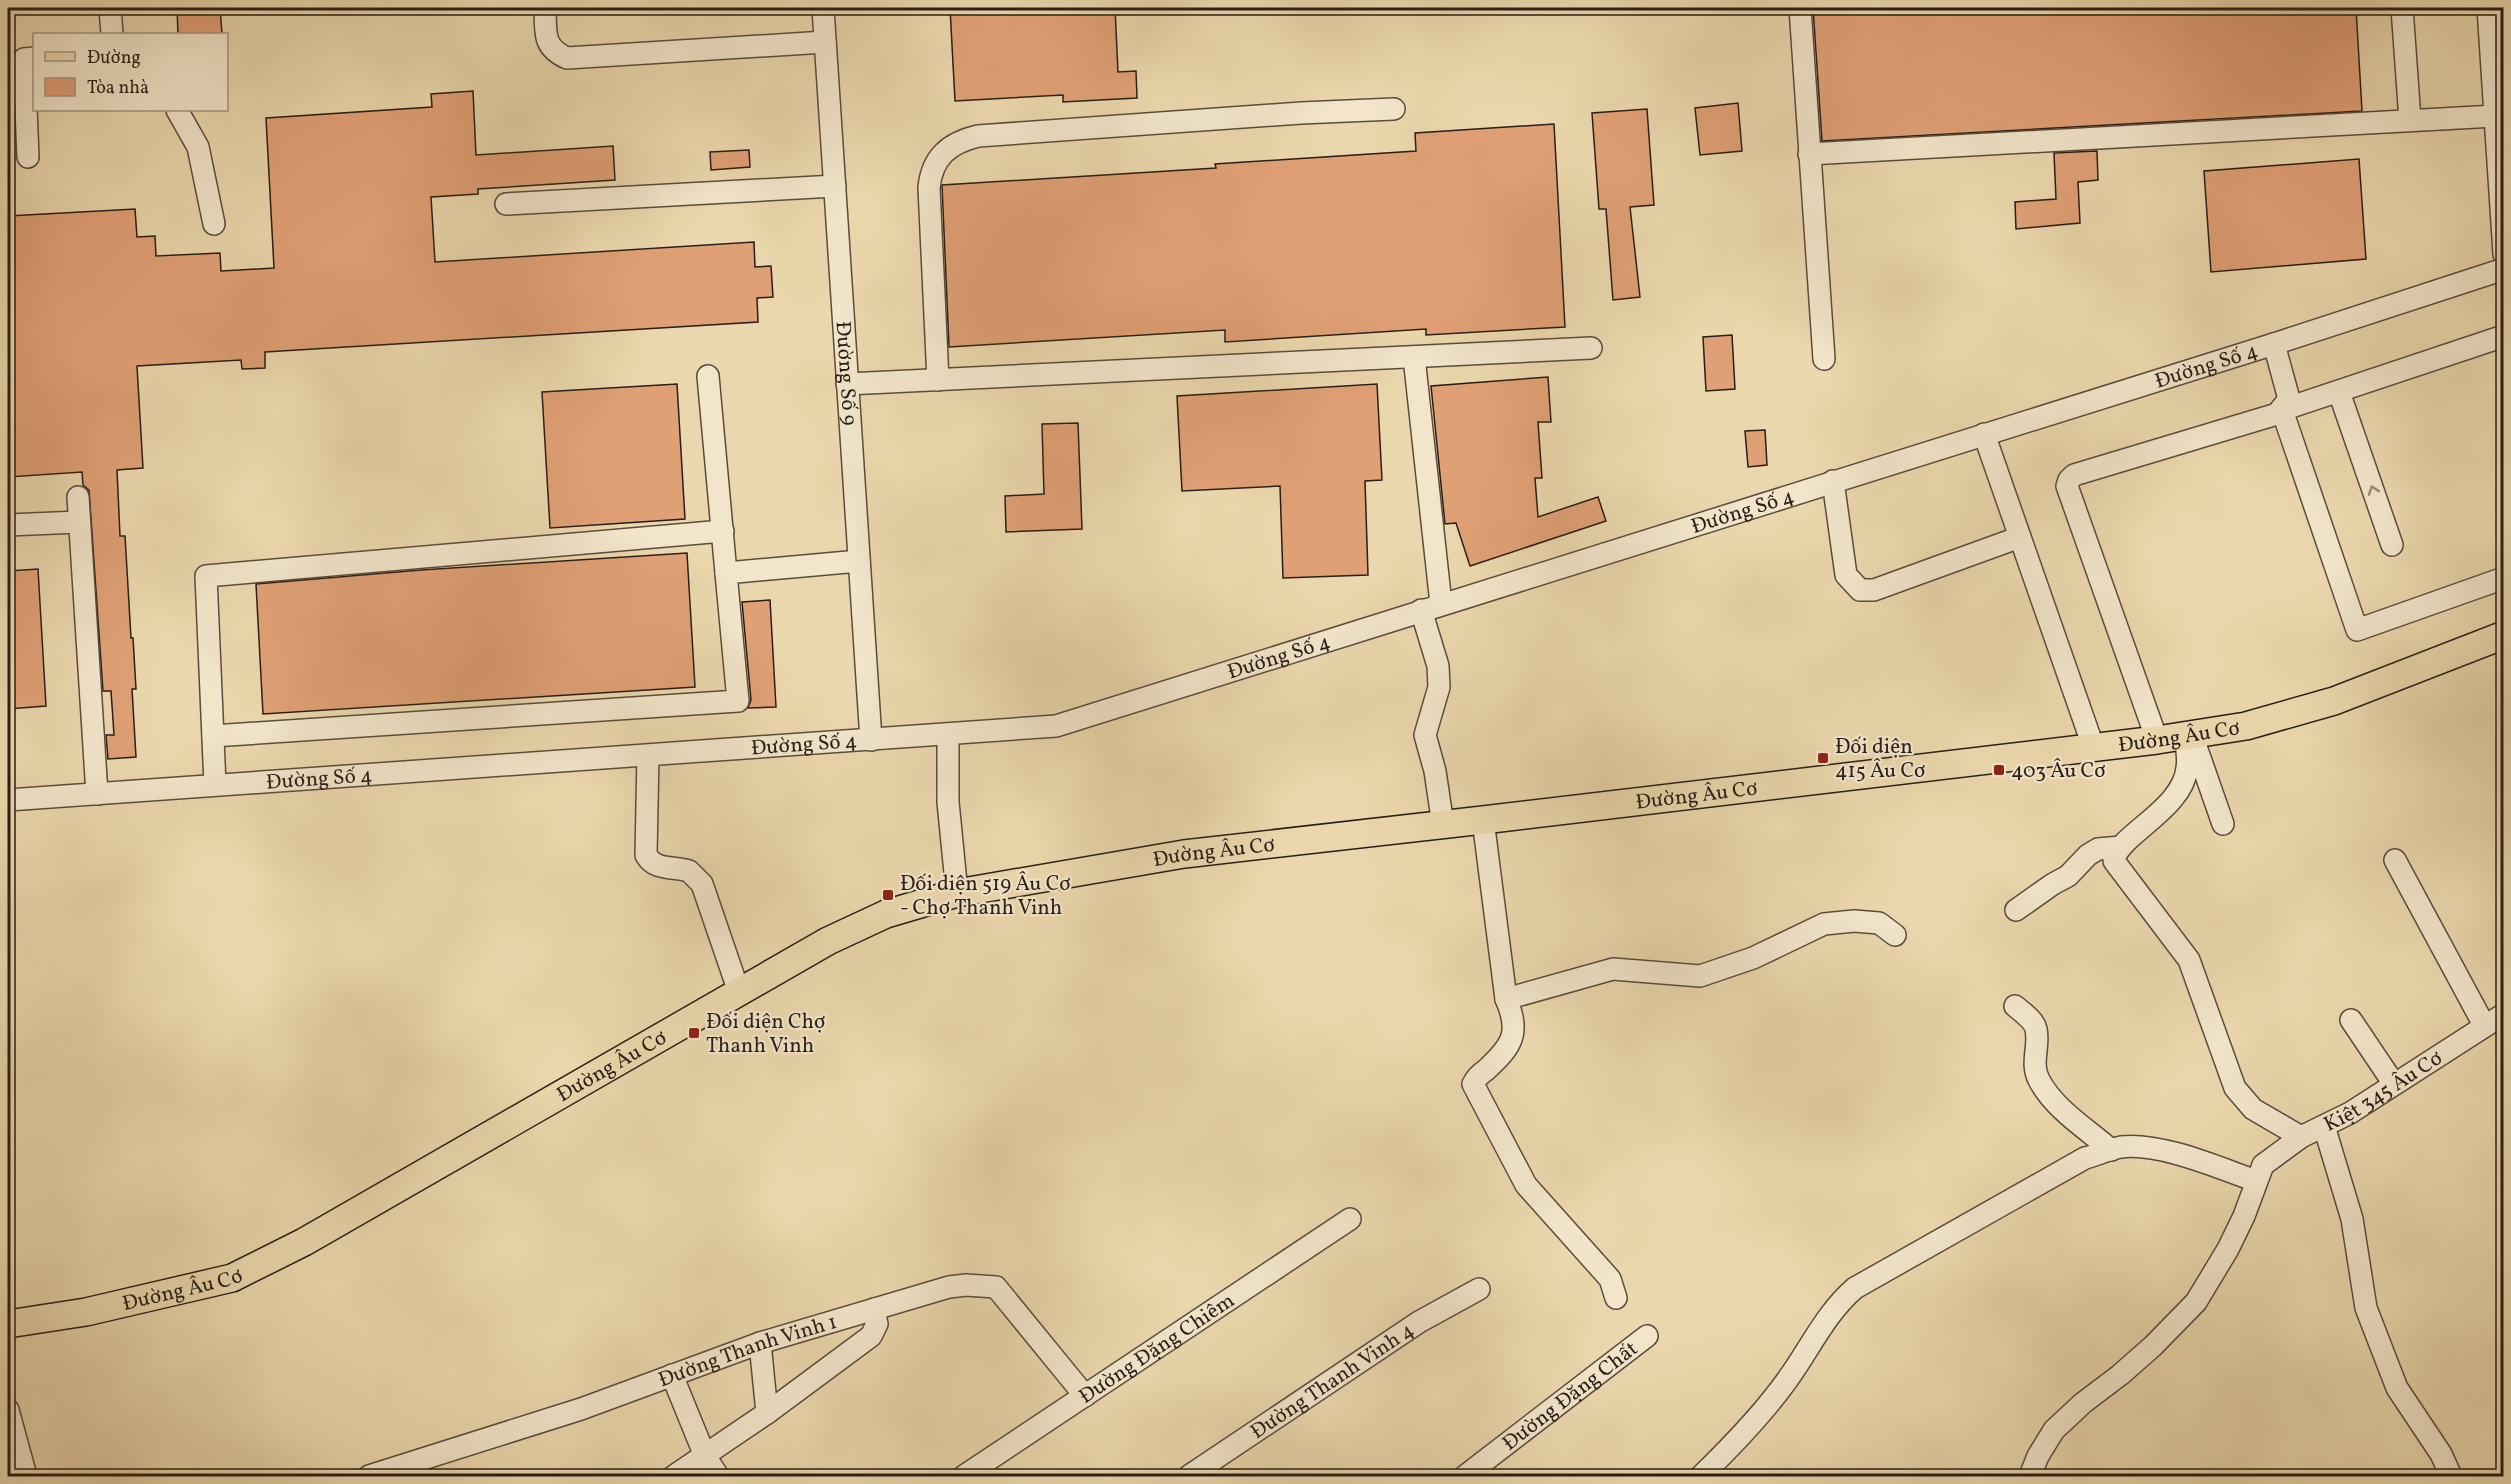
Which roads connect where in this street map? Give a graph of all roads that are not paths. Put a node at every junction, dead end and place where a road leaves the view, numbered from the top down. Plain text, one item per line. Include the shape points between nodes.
1 (110, 8) edge
2 (544, 8) edge
3 (823, 8) edge
4 (1800, 8) edge
5 (2402, 8) edge
6 (2488, 8) edge
7 (112, 33) edge
8 (825, 42) junction
9 (33, 58) edge
10 (1394, 109) dead end
11 (178, 111) edge
12 (2495, 116) junction
13 (2410, 120) junction
14 (1809, 154) junction
15 (28, 157) dead end
16 (835, 186) junction
17 (506, 204) dead end
18 (214, 224) dead end
19 (2504, 254) edge
20 (2504, 269) edge
21 (2504, 336) edge
22 (2274, 344) junction
23 (1591, 348) dead end
24 (1414, 357) junction
25 (1824, 358) dead end
26 (708, 376) dead end
27 (938, 380) junction
28 (847, 384) junction
29 (2339, 392) junction
30 (2282, 410) junction
31 (1984, 434) junction
32 (1833, 481) junction
33 (78, 496) dead end
34 (79, 522) junction
35 (8, 525) edge
36 (723, 531) junction
37 (2020, 537) junction
38 (2392, 545) dead end
39 (859, 561) junction
40 (726, 573) junction
41 (2504, 578) edge
42 (1431, 607) junction
43 (2504, 635) edge
44 (948, 734) junction
45 (2189, 735) junction
46 (213, 736) junction
47 (871, 740) junction
48 (2157, 740) junction
49 (2093, 746) junction
50 (648, 756) junction
51 (215, 785) junction
52 (97, 794) junction
53 (8, 800) edge
54 (1483, 820) junction
55 (2223, 824) dead end
56 (1443, 825) junction
57 (2121, 847) junction
58 (2395, 860) dead end
59 (957, 893) junction
60 (2016, 910) dead end
61 (1895, 935) dead end
62 (739, 992) junction
63 (1506, 999) junction
64 (2015, 1006) dead end
65 (2504, 1014) edge
66 (2351, 1020) dead end
67 (2484, 1025) junction
68 (2394, 1084) junction
69 (2324, 1126) junction
70 (2301, 1137) junction
71 (2111, 1150) junction
72 (2259, 1173) junction
73 (1350, 1220) dead end
74 (1479, 1288) dead end
75 (1616, 1298) dead end
76 (874, 1309) junction
77 (8, 1324) edge
78 (1647, 1336) dead end
79 (760, 1343) junction
80 (672, 1376) junction
81 (1085, 1396) junction
82 (8, 1410) edge
83 (767, 1413) junction
84 (705, 1456) junction
85 (429, 1468) edge
86 (26, 1476) edge
87 (369, 1476) edge
88 (674, 1476) edge
89 (718, 1476) edge
90 (964, 1476) edge
91 (1189, 1476) edge
92 (1465, 1476) edge
93 (1701, 1476) edge
94 (2030, 1476) edge
95 (2451, 1476) edge

1 - 7 street
2 - 8 street via 547,43 567,58
3 - 8 street, Đường Số 9
4 - 14 street
5 - 13 street
6 - 12 street
8 - 16 street, Đường Số 9
9 - 15 street via 24,59
10 - 27 street via 978,136 956,144 933,166 929,188
11 - 18 street via 198,147
12 - 13 street
12 - 19 street
13 - 14 street
14 - 25 street
16 - 17 street
16 - 28 street, Đường Số 9
20 - 22 street, Đường Số 4
21 - 29 street
22 - 30 street via 2289,399
22 - 31 street, Đường Số 4
23 - 24 street
24 - 27 street
24 - 42 street
26 - 36 street
27 - 28 street
28 - 39 street, Đường Số 9
29 - 30 street
38 -> 29 street
30 - 41 street via 2357,630
30 - 48 street via 2074,475 2069,480 2067,486
31 - 32 street, Đường Số 4
31 - 37 street
32 - 37 street via 1846,575 1860,590 1874,590
32 - 42 street, Đường Số 4
33 - 34 street
34 - 35 street
34 - 52 street
36 - 40 street
36 - 46 street via 206,576
37 - 49 street
39 - 40 street
39 - 47 street, Đường Số 9
40 - 46 street via 738,701
42 - 44 street, Đường Số 4 via 1056,726
42 - 56 street via 1439,687 1425,735
43 - 45 main road, Đường Âu Cơ via 2334,700 2246,726
44 - 47 street, Đường Số 4
44 - 59 street via 948,802
45 - 48 main road, Đường Âu Cơ
45 - 55 street
45 - 57 street via 2187,768 2179,790 2159,815
46 - 51 street
47 - 50 street, Đường Số 4
48 - 49 main road, Đường Âu Cơ
49 - 54 main road, Đường Âu Cơ
50 - 51 street, Đường Số 4
50 - 62 street via 646,855 661,867 689,871 702,884
51 - 52 street, Đường Số 4
52 - 53 street, Đường Số 4
54 - 56 main road, Đường Âu Cơ
54 - 63 street
56 - 59 main road, Đường Âu Cơ via 1184,854
57 - 60 street via 2098,849 2068,876
57 - 70 street via 2114,861 2189,960 2235,1088 2253,1109
58 - 67 street
59 - 62 main road, Đường Âu Cơ via 876,919 828,941
61 - 63 street via 1879,923 1842,921 1824,924 1753,958 1700,976 1613,969
62 - 77 main road, Đường Âu Cơ via 304,1242 232,1278 86,1312
63 - 75 street via 1515,1031 1510,1045 1473,1084 1526,1185 1610,1279
64 - 71 street via 2037,1030 2034,1059 2038,1078 2054,1101
65 - 67 street, Kiệt 345 Âu Cơ
66 - 68 street
67 - 68 street, Kiệt 345 Âu Cơ
68 - 69 street, Kiệt 345 Âu Cơ
69 - 70 street, Kiệt 345 Âu Cơ
69 - 95 street via 2352,1219 2366,1308 2397,1388
70 - 72 street, Kiệt 345 Âu Cơ
71 - 72 street via 2146,1149
71 - 93 street via 2085,1158 1855,1288 1822,1327 1791,1375
72 - 94 street via 2228,1249 2196,1302 2120,1376 2054,1430
73 - 81 street, Đường Đặng Chiêm
74 - 91 street, Đường Thanh Vinh 4 via 1419,1322
76 - 79 street, Đường Thanh Vinh 1
76 - 81 street, Đường Thanh Vinh 1 via 949,1287 996,1287
76 - 83 street via 877,1324 871,1336
78 - 92 street, Đường Đặng Chất
79 - 80 street, Đường Thanh Vinh 1
79 - 83 street
80 - 84 street
80 - 85 street, Đường Thanh Vinh 1
81 - 90 street, Đường Đặng Chiêm
82 - 86 street
83 - 84 street
84 - 88 street
84 - 89 street
85 - 87 street, Đường Thanh Vinh 1

